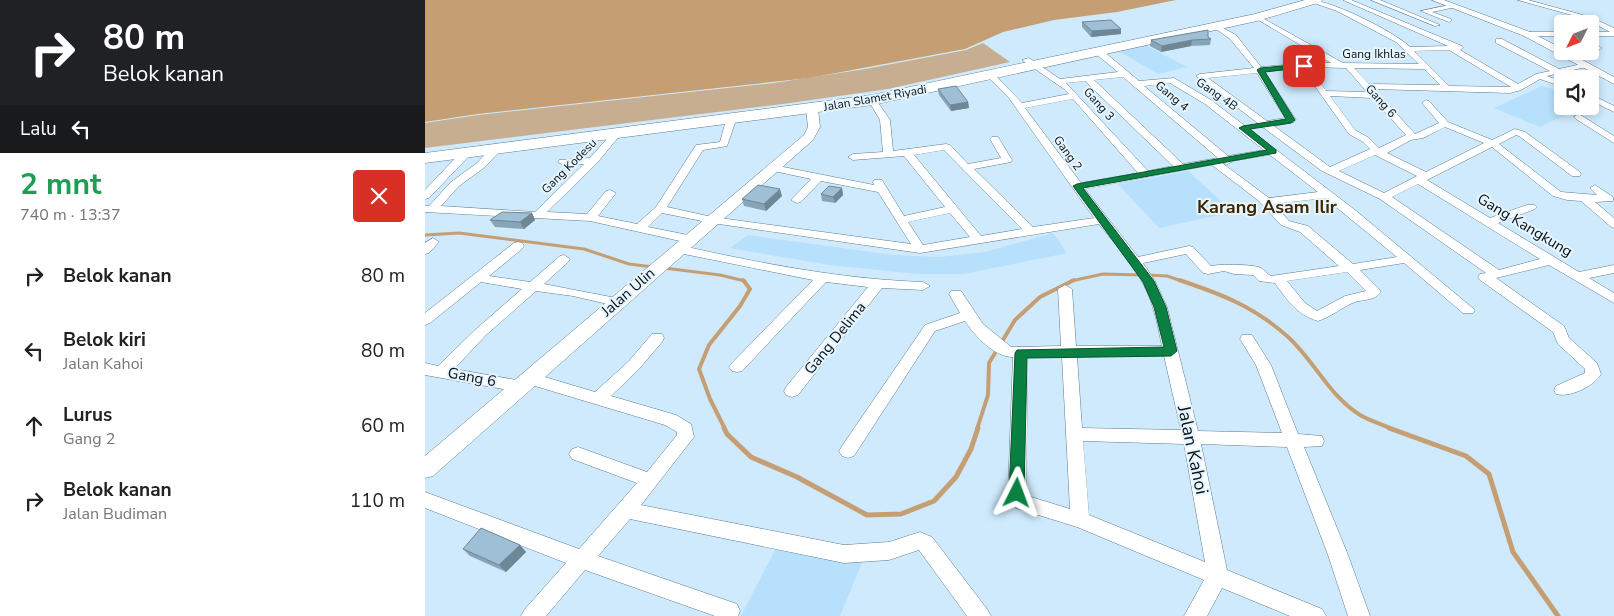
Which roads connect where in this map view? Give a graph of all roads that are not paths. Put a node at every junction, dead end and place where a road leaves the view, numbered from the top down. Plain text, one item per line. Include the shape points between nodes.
1 (1346, 0) edge
2 (1375, 0) edge
3 (1390, 0) edge
4 (1521, 0) edge
5 (1269, 1) edge
6 (1315, 1) edge
7 (1439, 1) edge
8 (1453, 6) junction
9 (1292, 8) junction
10 (1413, 8) junction
11 (1254, 10) junction
12 (1423, 11) junction
13 (1449, 20) dead end
14 (1214, 25) junction
15 (1437, 25) dead end
16 (1599, 32) edge
17 (1614, 32) edge
18 (1527, 34) junction
19 (1554, 34) edge
20 (1602, 34) joint
21 (1499, 40) dead end
22 (1459, 48) junction
23 (1410, 49) junction
24 (1099, 52) junction
25 (1038, 61) junction
26 (1583, 65) junction
27 (1304, 66) junction
28 (1346, 66) junction
29 (1379, 67) junction
30 (1427, 67) junction
31 (1260, 70) junction
32 (1555, 70) edge
33 (1561, 70) edge
34 (1554, 72) edge
35 (1126, 74) junction
36 (990, 75) junction
37 (1539, 76) junction
38 (1087, 78) junction
39 (1612, 78) edge
40 (1060, 81) junction
41 (1554, 82) edge
42 (1138, 84) junction
43 (1366, 86) junction
44 (1397, 86) junction
45 (1446, 87) junction
46 (1518, 88) junction
47 (1322, 92) junction
48 (1374, 95) junction
49 (1075, 96) junction
50 (873, 100) junction
51 (1599, 102) edge
52 (1426, 103) dead end
53 (1019, 106) junction
54 (812, 109) junction
55 (1614, 109) edge
56 (1579, 116) dead end
57 (731, 120) junction
58 (697, 121) junction
59 (1268, 124) junction
60 (1445, 124) junction
61 (1243, 128) junction
62 (616, 134) junction
63 (1412, 136) junction
64 (995, 139) dead end
65 (1613, 139) edge
66 (1492, 143) junction
67 (496, 149) junction
68 (1301, 150) junction
69 (425, 151) edge
70 (1378, 152) junction
71 (466, 153) junction
72 (907, 153) junction
73 (1275, 153) junction
74 (888, 155) junction
75 (853, 157) dead end
76 (425, 158) edge
77 (1228, 160) junction
78 (593, 161) junction
79 (563, 162) dead end
80 (1215, 163) junction
81 (773, 168) junction
82 (967, 168) junction
83 (1181, 168) junction
84 (1330, 170) junction
85 (1145, 174) junction
86 (1576, 174) dead end
87 (819, 177) junction
88 (1422, 178) junction
89 (1077, 186) junction
90 (1595, 188) dead end
91 (610, 193) dead end
92 (1327, 194) junction
93 (425, 196) edge
94 (1384, 197) junction
95 (1583, 198) junction
96 (797, 200) dead end
97 (1267, 202) junction
98 (429, 208) edge
99 (1531, 208) dead end
100 (659, 209) junction
101 (953, 209) junction
102 (538, 215) junction
103 (590, 218) junction
104 (712, 220) junction
105 (901, 220) junction
106 (1102, 220) junction
107 (1490, 222) junction
108 (1614, 224) edge
109 (639, 229) junction
110 (1031, 231) junction
111 (979, 240) junction
112 (683, 244) junction
113 (518, 246) dead end
114 (920, 250) junction
115 (564, 259) dead end
116 (1407, 259) junction
117 (1552, 260) junction
118 (1350, 268) junction
119 (1614, 269) edge
120 (1141, 271) junction
121 (1495, 273) junction
122 (1578, 276) junction
123 (823, 277) junction
124 (478, 278) junction
125 (1278, 280) junction
126 (878, 284) junction
127 (534, 286) junction
128 (923, 286) dead end
129 (1065, 289) dead end
130 (956, 294) dead end
131 (1614, 299) edge
132 (616, 302) junction
133 (1468, 310) dead end
134 (967, 315) junction
135 (425, 320) edge
136 (657, 338) dead end
137 (1247, 340) dead end
138 (1171, 351) junction
139 (1070, 352) junction
140 (1015, 353) junction
141 (737, 367) dead end
142 (425, 369) edge
143 (442, 371) junction
144 (524, 382) junction
145 (1562, 390) dead end
146 (792, 391) dead end
147 (599, 398) junction
148 (1074, 434) junction
149 (1191, 438) junction
150 (1293, 440) junction
151 (1316, 442) dead end
152 (848, 451) dead end
153 (578, 454) dead end
154 (425, 469) edge
155 (651, 481) junction
156 (425, 500) edge
157 (626, 510) junction
158 (1080, 520) junction
159 (581, 559) junction
160 (1218, 575) junction
161 (729, 611) dead end
162 (531, 616) edge
163 (980, 616) edge
164 (1195, 616) edge
165 (1315, 616) edge
166 (1359, 616) edge

1 - 22 street
2 - 15 street
3 - 10 street
4 - 17 street via 1587,18
5 - 9 highway via 1274,6
6 - 9 highway, Jalan Slamet Riyadi
6 - 23 street, Gang Ikhlas via 1354,17
7 - 8 street
7 - 10 street
8 - 12 street
8 - 18 street
9 - 11 highway, Jalan Slamet Riyadi
10 - 12 street
11 - 14 highway, Jalan Slamet Riyadi
11 - 25 highway, Jalan Slamet Riyadi
11 - 28 street, Gang 6
12 - 13 street
14 - 24 highway, Jalan Slamet Riyadi
14 - 31 street via 1233,37
16 - 20 street
17 - 20 street
18 - 19 street
18 - 26 street
21 - 32 street
22 - 23 street
22 - 46 street
23 - 30 street, Gang Ikhlas
24 - 25 highway, Jalan Slamet Riyadi
24 - 35 street, Gang 4
25 - 36 highway, Jalan Slamet Riyadi
25 - 40 street, Gang 3
25 - 58 highway, Jalan Slamet Riyadi via 879,93
26 - 33 street
26 - 39 street
27 - 28 street, Gang Ikhlas
27 - 31 street, Gang Ikhlas
27 - 47 street, Gang Kangkung
28 - 29 street, Gang Ikhlas
28 - 43 street, Gang 6
29 - 30 street, Gang Ikhlas
29 - 44 street
30 - 45 street, Gang Ikhlas
31 - 59 street via 1291,120
31 - 59 street, Gang Ikhlas via 1200,76
34 - 37 street
35 - 38 street
35 - 42 street, Gang 4
36 - 50 highway, Jalan Slamet Riyadi
36 - 53 street, Gang 2
37 - 41 street
37 - 46 street
38 - 40 street
38 - 83 street
40 - 49 street, Gang 3
42 - 61 street, Gang 4B via 1174,81
42 - 77 street, Gang 4
43 - 44 street
43 - 48 street, Gang 6
44 - 45 street
45 - 46 street
47 - 48 street
47 - 70 street, Gang Kangkung via 1352,132
48 - 63 street, Gang 6
49 - 53 street
49 - 85 street, Gang 3
50 - 54 highway, Jalan Slamet Riyadi
50 - 74 street via 885,118
51 - 55 street
52 - 60 street
53 - 89 street, Gang 2
54 - 57 highway, Jalan Slamet Riyadi
54 - 81 street, Jalan Ulin via 813,131
56 - 65 street
57 - 58 highway, Jalan Slamet Riyadi
57 - 100 street via 724,144 700,147
58 - 62 highway, Jalan Slamet Riyadi
58 - 69 highway, Jalan Slamet Riyadi
59 - 61 street
59 - 68 street
60 - 63 street via 1420,136
60 - 66 street
61 - 73 street, Gang 4B
62 - 67 highway, Jalan Slamet Riyadi
62 - 78 street, Gang Kodesu
63 - 70 street
64 - 82 street via 1007,160
66 - 86 street via 1519,132
66 - 88 street
66 - 95 street via 1557,194
67 - 71 highway, Jalan Slamet Riyadi
67 - 98 street
68 - 73 street
68 - 84 street
70 - 84 street
70 - 88 street, Gang Kangkung
71 - 76 highway, Jalan Slamet Riyadi
71 - 93 street
72 - 74 street
72 - 82 street via 946,147
72 - 101 street
73 - 77 street
73 - 92 street, Gang 4B
74 - 75 street
77 - 80 street
78 - 79 street
78 - 102 street, Gang Kodesu
80 - 83 street
80 - 97 street
81 - 87 street
81 - 104 street, Jalan Ulin
82 - 110 street
83 - 85 street
84 - 94 street
85 - 89 street
87 - 96 street
87 - 105 street via 880,185
88 - 94 street
88 - 107 street, Gang Kangkung
89 - 106 street, Gang 2
90 - 95 street via 1609,199
91 - 103 street
92 - 97 street
92 - 116 street, Gang 4B
94 - 121 street
95 - 108 street
97 - 118 street via 1285,223 1305,229
98 - 102 street
99 - 107 street
100 - 104 street
100 - 109 street
101 - 105 street
101 - 111 street
102 - 103 street
103 - 109 street
104 - 112 street, Jalan Ulin
104 - 114 street
105 - 114 street
106 - 110 street
106 - 120 street, Gang 2
107 - 117 street, Gang Kangkung
109 - 112 street
110 - 111 street
111 - 114 street
112 - 123 street
112 - 132 street, Jalan Ulin
113 - 124 street
115 - 127 street
116 - 118 street
116 - 133 street, Gang 4B
117 - 121 street
117 - 122 street, Gang Kangkung
118 - 125 street
118 - 125 street via 1372,288 1373,294 1350,299 1322,315 1315,315 1305,308
119 - 122 street
120 - 125 street via 1189,250 1208,270 1225,267 1257,271 1266,279
120 - 138 street, Jalan Kahoi via 1160,307
121 - 145 street via 1485,277 1559,329 1563,340 1592,367 1591,378
122 - 131 street, Gang Kangkung
123 - 126 street
123 - 141 street
124 - 127 street
124 - 135 street
126 - 128 street
126 - 146 street, Gang Delima
127 - 132 street
127 - 143 street
129 - 139 street
130 - 134 street
132 - 144 street, Jalan Ulin
134 - 140 street via 986,338
134 - 152 street via 930,328
136 - 147 street
137 - 150 street via 1263,365
138 - 139 street
138 - 149 street, Jalan Kahoi
139 - 140 street
139 - 148 street
140 - 158 street via 1018,498
142 - 143 street, Gang 6
143 - 144 street, Gang 6
144 - 147 street, Gang 6
144 - 154 street, Jalan Ulin
147 - 155 street, Gang 6 via 670,420 685,430 686,437
148 - 149 street
148 - 158 street
149 - 150 street
149 - 160 street, Jalan Kahoi
150 - 151 street
150 - 166 street
153 - 155 street
155 - 157 street, Gang 6
156 - 159 street
157 - 159 street, Gang 6
157 - 163 street via 844,554 889,551 920,541 925,543
158 - 160 street
159 - 161 street
159 - 162 street, Gang 6
160 - 164 street
160 - 165 street

